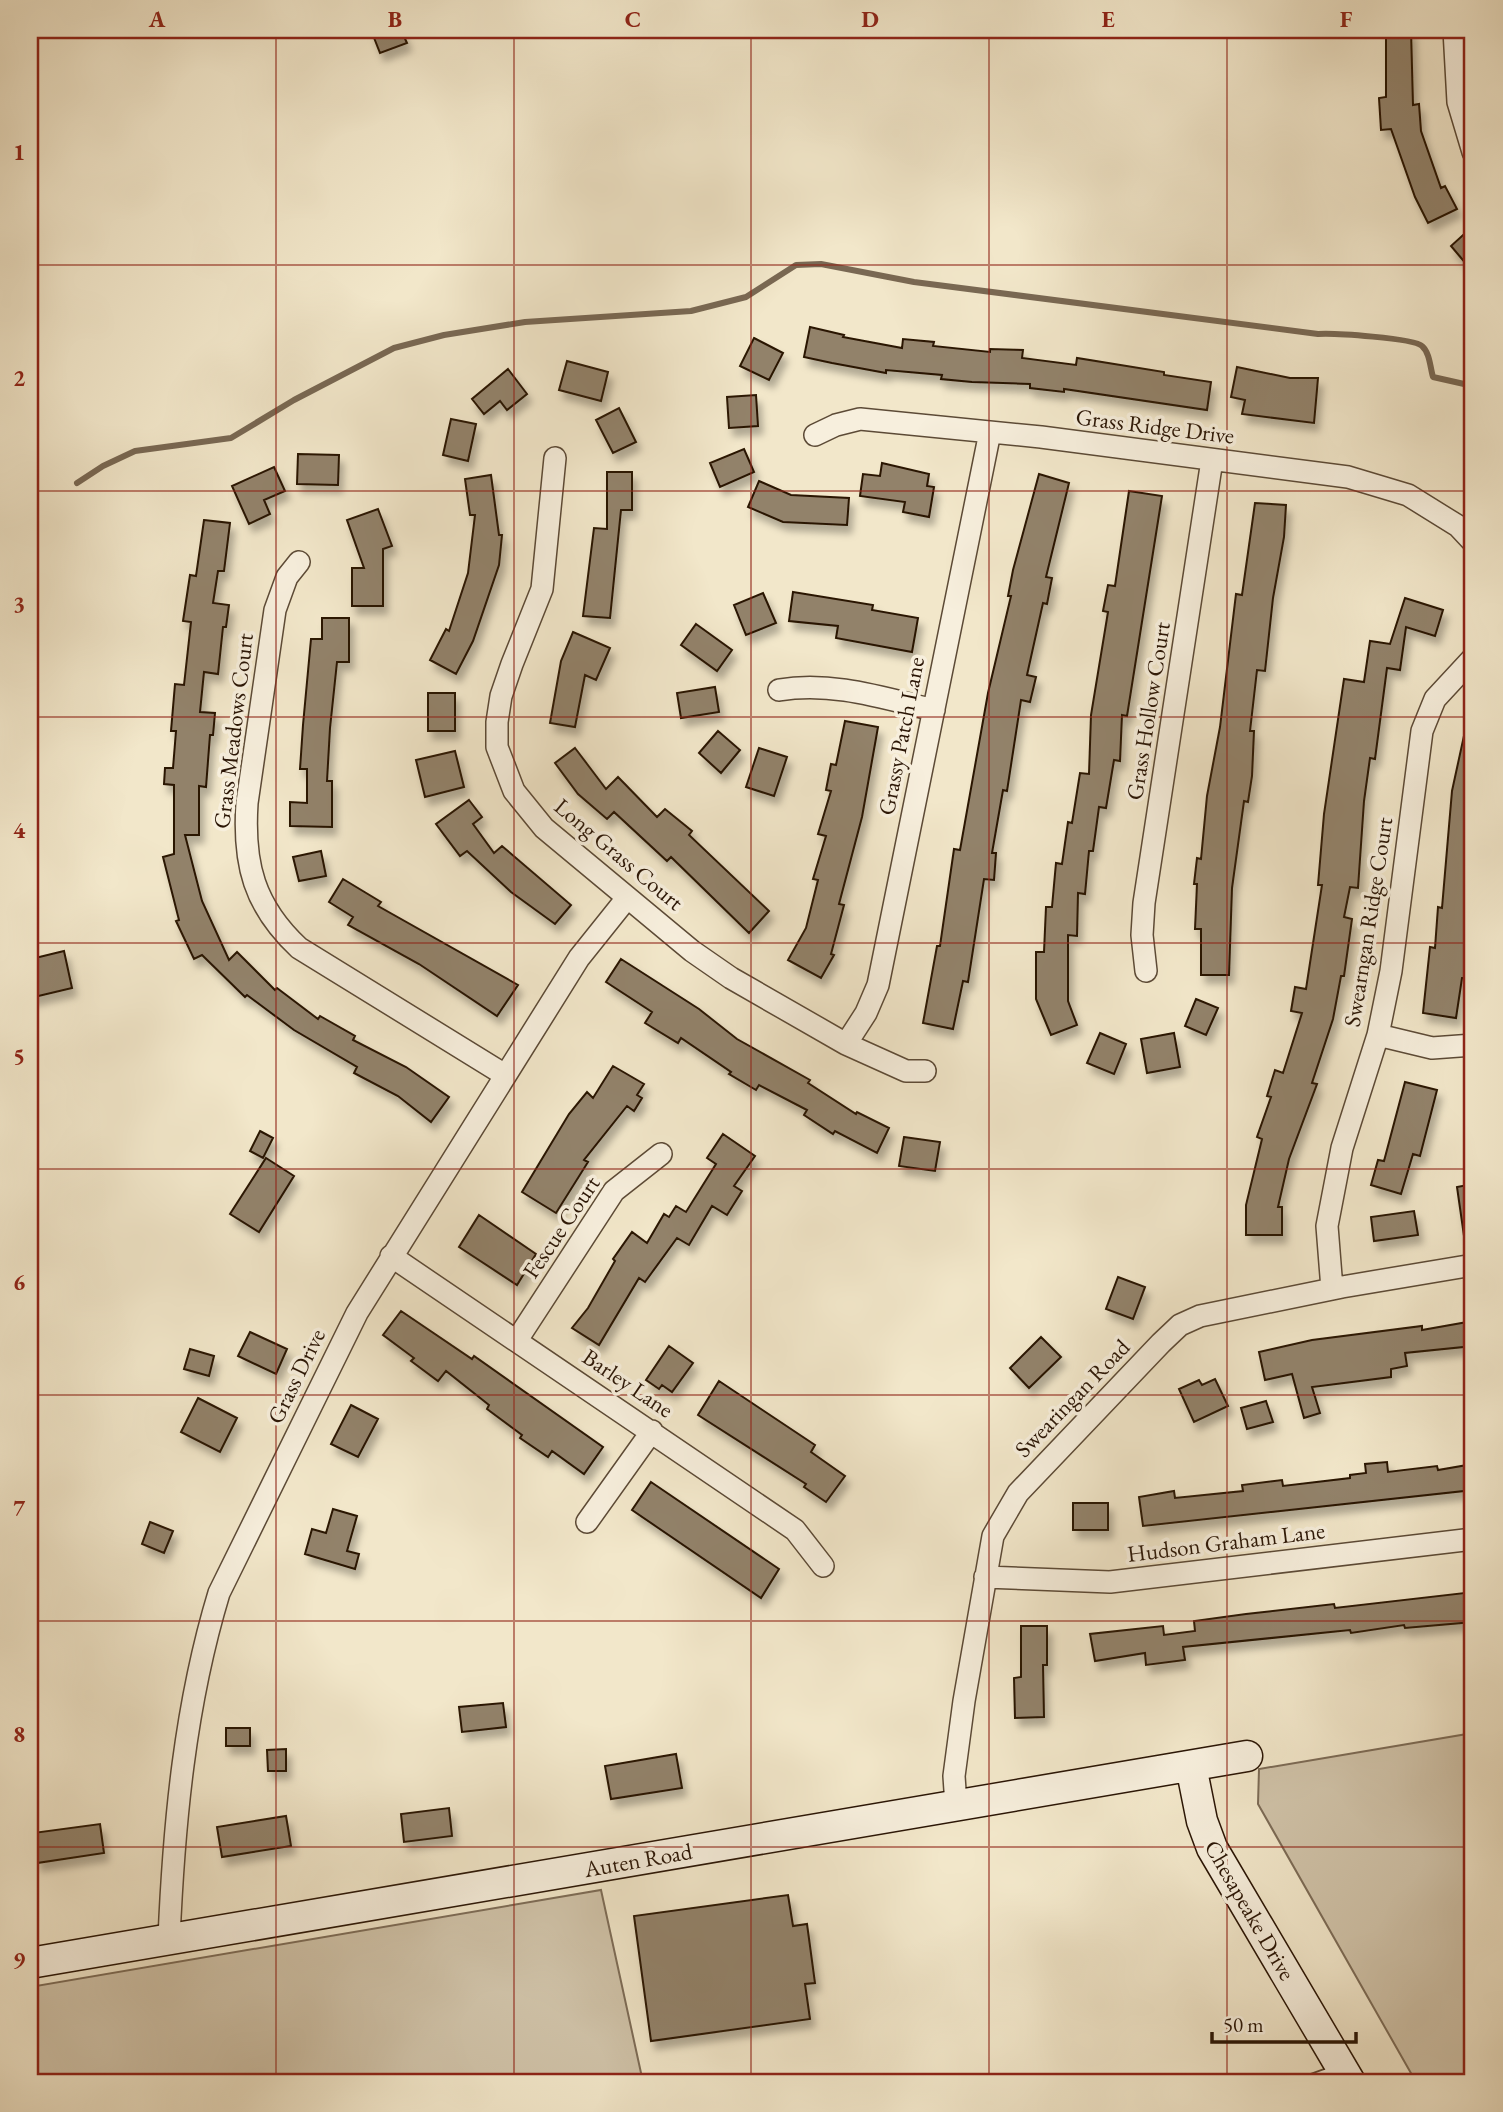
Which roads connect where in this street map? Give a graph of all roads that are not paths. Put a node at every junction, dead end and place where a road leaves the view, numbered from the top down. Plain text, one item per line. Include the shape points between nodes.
1 (1454, 30) edge
2 (1464, 60) edge
3 (1473, 152) edge
4 (990, 432) junction
5 (815, 435) dead end
6 (555, 458) dead end
7 (1212, 460) junction
8 (1473, 542) edge
9 (299, 562) dead end
10 (1473, 658) edge
11 (779, 690) dead end
12 (934, 710) junction
13 (627, 898) junction
14 (1146, 971) dead end
15 (1378, 1035) junction
16 (846, 1044) junction
17 (1473, 1045) edge
18 (925, 1071) dead end
19 (506, 1075) junction
20 (661, 1154) dead end
21 (391, 1256) junction
22 (1473, 1265) edge
23 (1332, 1289) junction
24 (517, 1340) junction
25 (652, 1431) junction
26 (587, 1522) dead end
27 (1473, 1539) edge
28 (822, 1566) dead end
29 (985, 1577) junction
30 (1247, 1756) dead end
31 (1191, 1766) junction
32 (956, 1805) junction
33 (169, 1939) junction
34 (30, 1963) edge
35 (1346, 2076) edge
36 (1306, 2082) edge

1 - 2 street
2 - 3 street via 1458,102
4 - 5 street, Grass Ridge Drive via 860,419
4 - 7 street, Grass Ridge Drive
4 - 12 street, Grassy Patch Lane
6 - 13 street, Long Grass Court via 542,589 501,695 497,747 503,769 526,810
7 - 8 street, Grass Ridge Drive via 1381,485 1437,512
7 - 14 street, Grass Hollow Court via 1144,903
9 - 19 street, Grass Meadows Court via 287,578 275,610 247,803 248,864 260,898 273,921 299,948
10 - 15 street, Swearngan Ridge Court via 1435,699 1422,731 1391,971
11 - 12 street via 807,685 835,688
12 - 16 street, Grassy Patch Lane via 878,985
13 - 16 street, Long Grass Court via 731,978
13 - 19 street, Grass Drive via 579,958
15 - 17 street via 1432,1048
15 - 23 street, Swearngan Ridge Court via 1342,1149 1327,1226
16 - 18 street, Long Grass Court via 906,1071
19 - 21 street, Grass Drive
20 - 24 street, Fescue Court via 614,1191
21 - 24 street, Barley Lane
21 - 33 street, Grass Drive via 357,1313 219,1593 190,1719 176,1820
22 - 23 street, Swearingan Road
23 - 29 street, Swearingan Road via 1200,1316 1180,1325 1018,1493 993,1536
24 - 25 street, Barley Lane
25 - 26 street
25 - 28 street, Barley Lane via 795,1530
27 - 29 street, Hudson Graham Lane via 1110,1583
29 - 32 street, Swearingan Road via 954,1776
30 - 31 street, Auten Road
31 - 32 street, Auten Road
31 - 35 street, Chesapeake Drive via 1212,1848
32 - 33 street, Auten Road
33 - 34 street, Auten Road
35 - 36 lane

